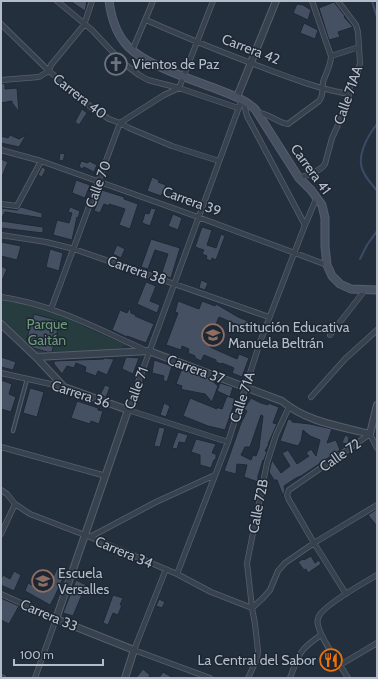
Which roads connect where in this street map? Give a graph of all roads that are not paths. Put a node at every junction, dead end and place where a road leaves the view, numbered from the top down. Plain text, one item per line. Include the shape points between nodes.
1 (57, 1) edge
2 (92, 1) edge
3 (109, 1) edge
4 (153, 1) edge
5 (213, 1) edge
6 (276, 1) edge
7 (312, 1) edge
8 (338, 1) edge
9 (146, 20) junction
10 (1, 24) edge
11 (84, 25) junction
12 (197, 42) junction
13 (360, 47) junction
14 (132, 51) junction
15 (331, 56) junction
16 (251, 63) junction
17 (49, 71) junction
18 (184, 77) junction
19 (1, 80) edge
20 (179, 88) junction
21 (323, 89) junction
22 (349, 94) junction
23 (241, 99) junction
24 (238, 108) junction
25 (258, 113) junction
26 (120, 123) junction
27 (1, 151) edge
28 (41, 161) junction
29 (219, 161) junction
30 (298, 178) junction
31 (99, 181) junction
32 (317, 197) junction
33 (1, 204) edge
34 (198, 217) junction
35 (305, 225) junction
36 (1, 236) edge
37 (74, 249) junction
38 (294, 253) junction
39 (327, 266) junction
40 (174, 283) junction
41 (365, 290) junction
42 (377, 290) edge
43 (1, 297) edge
44 (51, 309) junction
45 (270, 317) junction
46 (1, 324) edge
47 (377, 330) edge
48 (330, 335) dead end
49 (149, 351) junction
50 (36, 357) junction
51 (1, 373) edge
52 (27, 379) junction
53 (245, 386) junction
54 (64, 387) junction
55 (311, 397) dead end
56 (377, 405) edge
57 (289, 407) junction
58 (128, 410) junction
59 (13, 431) dead end
60 (370, 434) junction
61 (377, 436) edge
62 (228, 442) junction
63 (1, 447) edge
64 (377, 448) edge
65 (106, 476) junction
66 (215, 476) junction
67 (1, 490) edge
68 (15, 504) junction
69 (377, 505) edge
70 (1, 534) edge
71 (88, 536) junction
72 (314, 543) junction
73 (166, 569) junction
74 (177, 574) junction
75 (377, 575) edge
76 (1, 594) edge
77 (346, 594) junction
78 (252, 608) junction
79 (56, 619) junction
80 (322, 635) junction
81 (377, 643) edge
82 (134, 650) junction
83 (340, 665) junction
84 (202, 677) edge
85 (35, 678) edge
86 (125, 678) edge
87 (210, 678) edge
88 (248, 678) edge
89 (290, 678) edge
90 (348, 678) edge

1 - 11 street
2 - 11 street
3 - 14 main road, Carrera 41 via 116,31
4 - 9 street
5 - 12 street
6 - 16 street, Calle 71
7 - 15 street
8 - 13 street, Calle 71AA via 356,25
9 - 12 street, Carrera 42
9 - 14 street
10 - 17 street, Carrera 40
11 - 17 street via 51,65
11 - 20 street via 139,75
12 - 16 street, Carrera 42
12 - 18 street
13 - 15 street
13 - 22 street, Calle 71AA via 360,63
14 - 18 main road, Carrera 41
15 - 21 street
16 - 21 street, Carrera 42
16 - 23 street, Calle 71
17 - 19 street via 39,77
17 - 26 street, Carrera 40 via 100,113
18 - 20 street
18 - 23 main road, Carrera 41
20 - 24 street
20 - 26 street via 164,94
21 - 22 street, Carrera 42
21 - 25 street via 319,101 288,124
22 - 30 street, Calle 71AA via 324,167
23 - 24 street, Calle 71
23 - 25 main road, Carrera 41
23 - 35 street, Carrera 41 via 247,116
24 - 29 street, Calle 71
25 - 30 main road, Carrera 41
26 - 29 street, Carrera 40 via 172,146
26 - 31 street, Calle 70
27 - 28 street, Carrera 39
28 - 31 street, Carrera 39
28 - 33 street via 17,206
29 - 34 street, Calle 71
30 - 32 main road, Carrera 41
31 - 34 street, Carrera 39
31 - 37 street, Calle 70
32 - 35 street, Calle 71A
32 - 39 main road, Carrera 41 via 324,210
34 - 38 street, Carrera 39
34 - 40 street, Calle 71
35 - 38 street, Calle 71A
36 - 37 street, Carrera 38
37 - 40 street, Carrera 38
37 - 44 street, Calle 70
38 - 39 street, Carrera 39
38 - 45 street, Calle 71A
39 - 41 main road via 340,284 351,289
40 - 45 street, Carrera 38
40 - 49 street, Calle 71
41 - 42 main road
41 - 48 street
43 - 44 street, Carrera 37
44 - 49 street, Carrera 37
45 - 53 street, Calle 71A
46 - 50 street
47 - 55 street via 345,359
49 - 50 street, Carrera 37
49 - 53 street, Carrera 37
49 - 58 street, Calle 71
50 - 54 street
51 - 52 street, Carrera 36
52 - 54 street, Carrera 36
52 - 59 lane
53 - 57 street, Carrera 37 via 282,401
53 - 62 street, Calle 71A
54 - 58 street, Carrera 36
56 - 60 street, Calle 72
57 - 60 street, Carrera 37 via 308,418
57 - 78 street, Calle 72B via 267,463 253,532 248,563
58 - 62 street, Carrera 36
58 - 65 street, Calle 71
60 - 61 street, Carrera 37
60 - 64 street
60 - 72 street, Calle 72 via 289,490 289,500
62 - 66 street, Calle 71A
63 - 65 street
65 - 71 street, Calle 71
66 - 71 street
66 - 74 street, Calle 71A
67 - 68 street, Carrera 34
68 - 70 street
68 - 71 street, Carrera 34 via 30,514
69 - 72 street
71 - 73 street, Carrera 34
71 - 79 street, Calle 71
72 - 77 street
72 - 78 street via 285,563 278,571 270,590
73 - 74 street, Carrera 34
73 - 82 street
74 - 78 street, Carrera 34 via 211,592
75 - 77 street
76 - 79 street, Carrera 33
77 - 80 street via 319,616 317,623
78 - 88 street via 258,651
79 - 82 street, Carrera 33
79 - 85 street, Calle 71
80 - 83 street
80 - 89 street via 299,654
81 - 83 street
82 - 84 street, Carrera 33
82 - 86 street
83 - 90 street
84 - 87 street, Carrera 33

